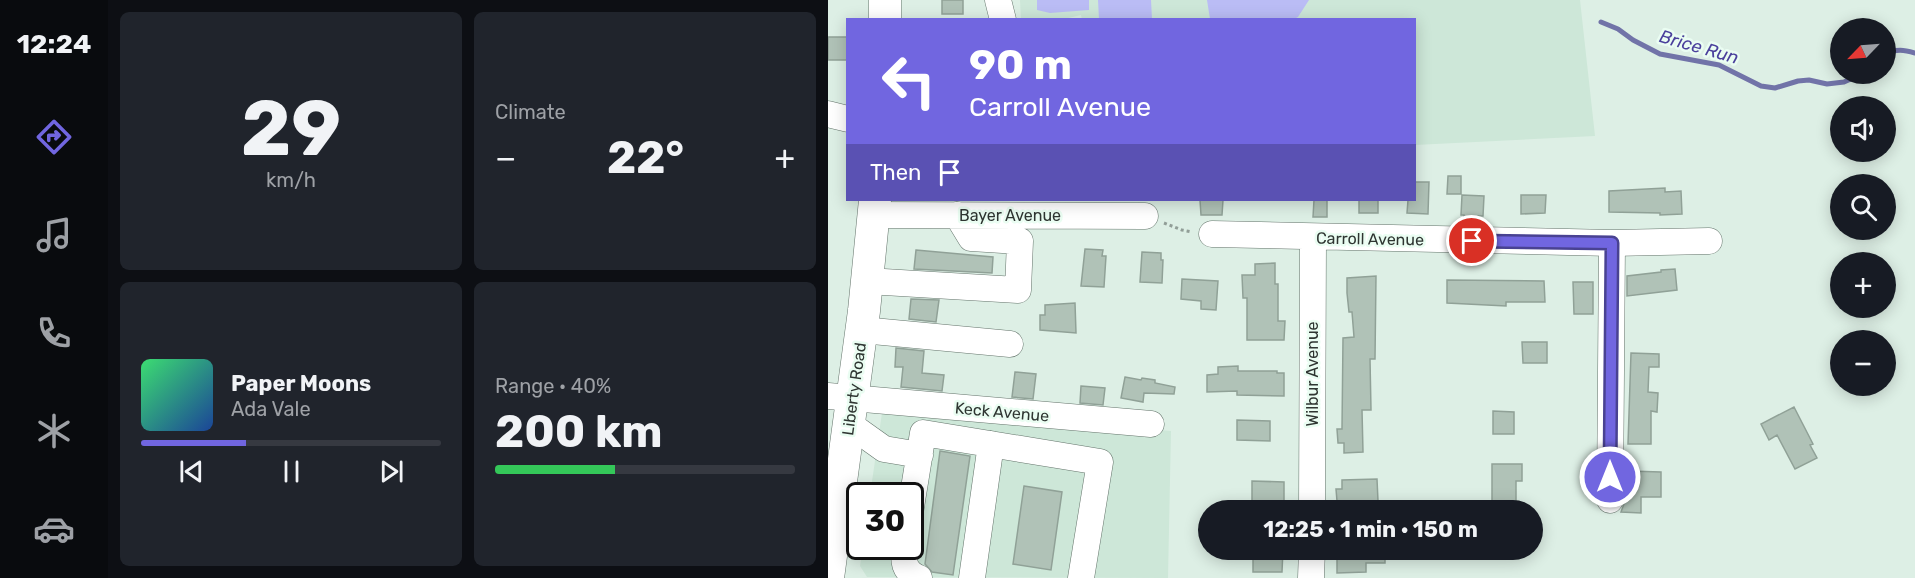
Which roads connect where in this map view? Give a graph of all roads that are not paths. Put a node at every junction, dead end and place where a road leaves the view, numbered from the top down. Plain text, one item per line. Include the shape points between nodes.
1 (885, 0) edge
2 (998, 0) edge
3 (885, 18) edge
4 (1002, 18) edge
5 (828, 114) edge
6 (846, 118) edge
7 (874, 207) edge
8 (1083, 208) edge
9 (1134, 210) edge
10 (957, 215) junction
11 (1212, 234) road end
12 (1313, 238) junction
13 (1709, 241) dead end
14 (1612, 243) junction
15 (867, 281) junction
16 (862, 330) junction
17 (1010, 344) dead end
18 (843, 406) edge
19 (1151, 424) dead end
20 (991, 444) junction
21 (884, 449) junction
22 (920, 455) junction
23 (844, 463) junction
24 (915, 482) edge
25 (1312, 500) edge
26 (1610, 500) dead end
27 (832, 528) edge
28 (903, 560) edge
29 (1312, 560) edge
30 (828, 578) edge
31 (919, 578) edge
32 (972, 578) edge
33 (1081, 578) edge
34 (1311, 578) edge

1 - 3 main road
2 - 4 street
5 - 6 street
7 - 10 street, Bayer Avenue
7 - 15 main road, Liberty Road
8 - 9 street, Bayer Avenue
8 - 10 street, Bayer Avenue
10 - 15 street via 971,238 1020,241 1018,290
11 - 12 street, Carroll Avenue
12 - 14 street, Carroll Avenue
12 - 25 street, Wilbur Avenue
13 - 14 street, Carroll Avenue
14 - 26 street
15 - 16 main road, Liberty Road
16 - 17 street
16 - 18 main road, Liberty Road
18 - 19 street, Keck Avenue
18 - 21 street
18 - 23 main road, Liberty Road
20 - 22 street via 923,434
20 - 32 street
20 - 33 street via 1100,462
21 - 22 street
21 - 23 street
22 - 24 street
23 - 27 main road, Liberty Road
27 - 30 main road, Liberty Road
28 - 31 street via 908,571
29 - 34 street

